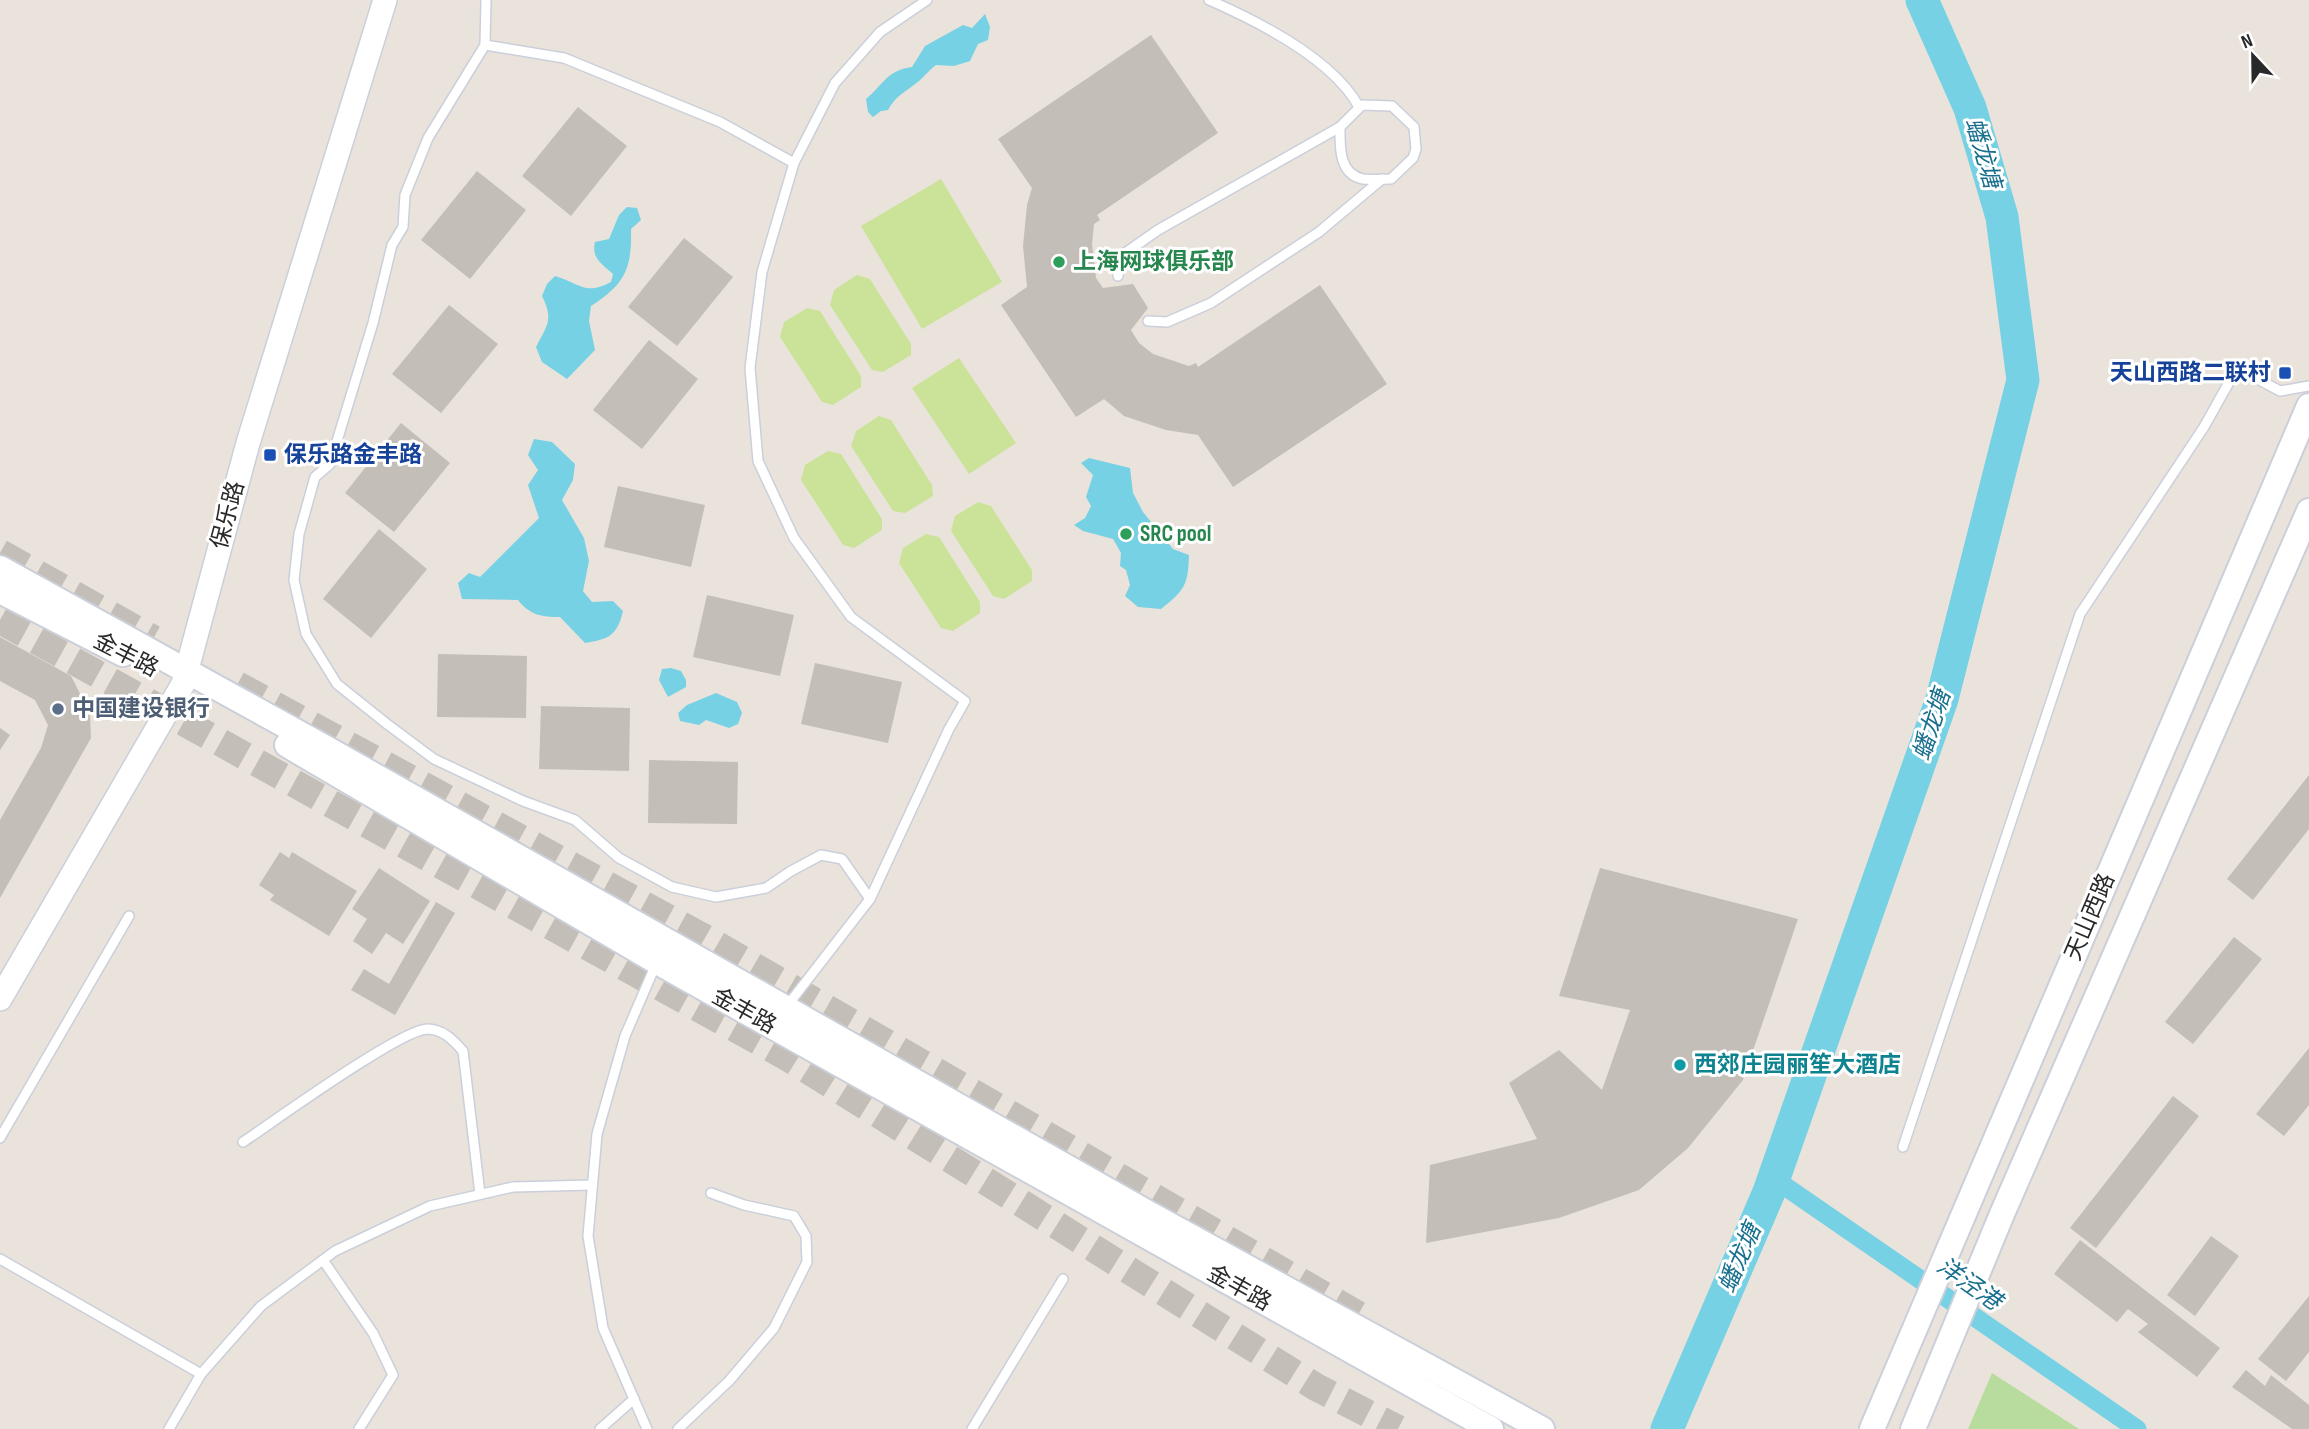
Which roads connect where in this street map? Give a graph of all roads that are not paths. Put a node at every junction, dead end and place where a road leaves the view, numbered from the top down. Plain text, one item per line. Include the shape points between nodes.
1 (385, 0) edge
2 (486, 0) edge
3 (927, 0) edge
4 (1209, 0) edge
5 (485, 45) junction
6 (1359, 107) junction
7 (1340, 127) junction
8 (794, 163) junction
9 (1382, 179) junction
10 (1118, 276) dead end
11 (1148, 321) dead end
12 (2309, 386) edge
13 (2309, 406) edge
14 (2309, 511) edge
15 (0, 568) edge
16 (0, 591) edge
17 (184, 677) junction
18 (870, 899) junction
19 (129, 916) dead end
20 (657, 962) junction
21 (0, 999) edge
22 (778, 1017) junction
23 (0, 1138) edge
24 (243, 1142) dead end
25 (1903, 1147) dead end
26 (593, 1185) junction
27 (711, 1193) dead end
28 (480, 1194) junction
29 (0, 1259) edge
30 (323, 1260) junction
31 (1063, 1279) dead end
32 (201, 1374) junction
33 (634, 1399) junction
34 (169, 1429) edge
35 (359, 1429) edge
36 (600, 1429) edge
37 (648, 1429) edge
38 (677, 1429) edge
39 (972, 1429) edge
40 (1491, 1429) edge
41 (1542, 1429) edge
42 (1872, 1429) edge
43 (1913, 1429) edge

1 - 17 street, 保乐路 via 251,433
2 - 5 lane
3 - 8 lane via 880,32 835,83
4 - 6 lane via 1292,43 1350,92
5 - 8 lane via 564,58 720,122
5 - 18 lane via 428,138 405,195 403,227 392,245 330,464 315,477 299,534 294,580 306,634 337,684 434,759 575,820 619,859 672,887 716,897 766,888 821,855 842,859
6 - 7 lane
6 - 9 lane via 1392,106 1414,127 1413,158 1391,179
7 - 9 lane via 1340,157 1353,174 1361,179
7 - 10 lane via 1158,230 1121,256
8 - 18 lane via 762,272 750,368 758,461 794,538 851,617 965,701
9 - 11 lane via 1319,232 1211,303 1167,322
12 - 25 lane via 2280,391 2238,368 2204,428 2080,614
13 - 42 main road, 天山西路
14 - 43 main road, 天山西路
15 - 17 main road, 金丰路
16 - 17 main road, 金丰路
17 - 20 main road, 金丰路
17 - 21 street, 保乐路
17 - 22 main road
18 - 22 lane
19 - 23 lane
20 - 22 main road, 金丰路
20 - 26 lane via 625,1036 597,1134
22 - 40 main road, 金丰路
22 - 41 main road
24 - 28 lane via 397,1041 426,1029 449,1035 463,1051
26 - 28 lane via 513,1186
26 - 33 lane via 588,1236 603,1328
27 - 38 lane via 794,1216 806,1236 807,1262 774,1328 729,1381
28 - 30 lane via 430,1206
29 - 32 lane
30 - 32 lane via 261,1306
30 - 35 lane via 373,1333 393,1375
31 - 39 lane
32 - 34 lane
33 - 36 lane
33 - 37 lane

